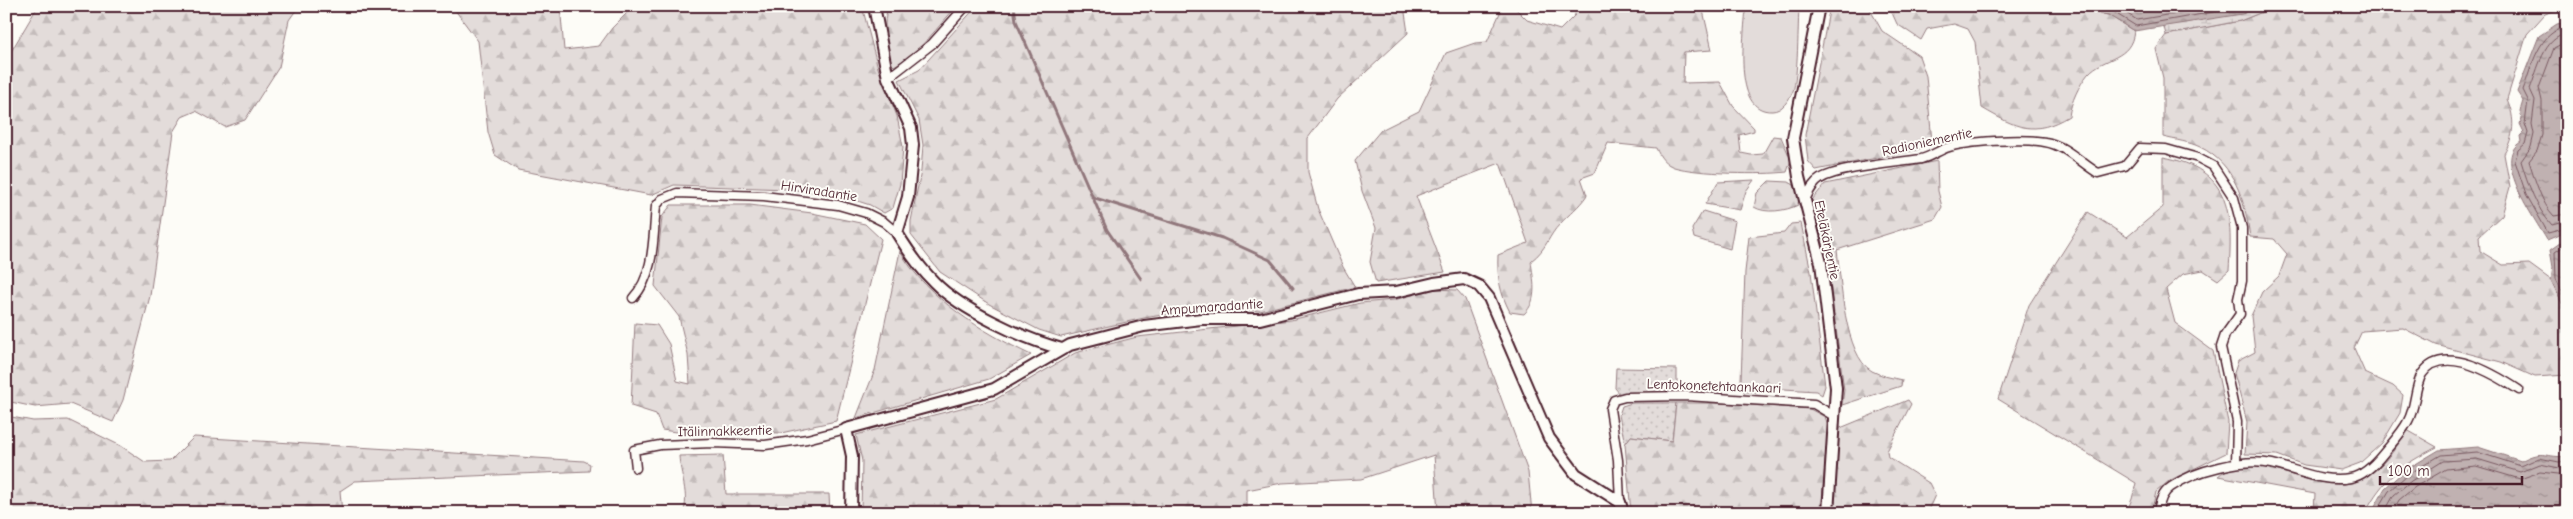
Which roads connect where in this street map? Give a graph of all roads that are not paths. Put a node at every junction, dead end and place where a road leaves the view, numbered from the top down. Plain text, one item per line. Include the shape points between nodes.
1 (874, 6) edge
2 (966, 6) edge
3 (1819, 6) edge
4 (888, 78) junction
5 (1805, 200) junction
6 (898, 233) junction
7 (633, 298) dead end
8 (1062, 349) junction
9 (2519, 390) dead end
10 (1834, 416) junction
11 (846, 429) junction
12 (2236, 463) junction
13 (636, 468) dead end
14 (1620, 502) junction
15 (851, 513) edge
16 (1623, 513) edge
17 (1828, 513) edge
18 (2158, 513) edge

1 - 4 street
2 - 4 street via 932,44
3 - 5 street, Eteläkärjentie via 1793,138
4 - 6 street via 911,128 913,145 908,197
5 - 10 street, Eteläkärjentie via 1821,263 1836,388
5 - 12 street, Radioniementie via 1811,187 1820,179 1836,173 1924,159 1946,148 1974,144 2047,142 2065,150 2098,173 2125,166 2140,148 2184,152 2213,166 2234,198 2242,228 2240,314 2225,335 2221,347 2237,422
6 - 7 street, Hirviradantie via 866,212 838,205 764,196 677,193 662,198 656,206 648,273 644,285
6 - 8 street, Hirviradantie via 909,253 935,283 963,304 1035,342
8 - 11 street, Ampumaradantie via 994,389
8 - 14 street, Ampumaradantie via 1144,326 1201,319 1260,319 1358,294 1396,292 1464,279 1479,286 1488,298 1549,438 1576,474
9 - 12 street via 2497,376 2454,360 2441,360 2430,365 2421,376 2409,421 2379,459 2355,477 2317,477 2273,464
10 - 14 street, Lentokonetehtaankaari via 1806,403 1686,396 1614,400 1610,409 1618,460
10 - 17 street, Eteläkärjentie
11 - 13 street, Itälinnakkeentie via 765,445 660,445 634,450
11 - 15 street via 852,456
12 - 18 street via 2190,477 2170,487 2159,502
14 - 16 street, Lentokonetehtaankaari

